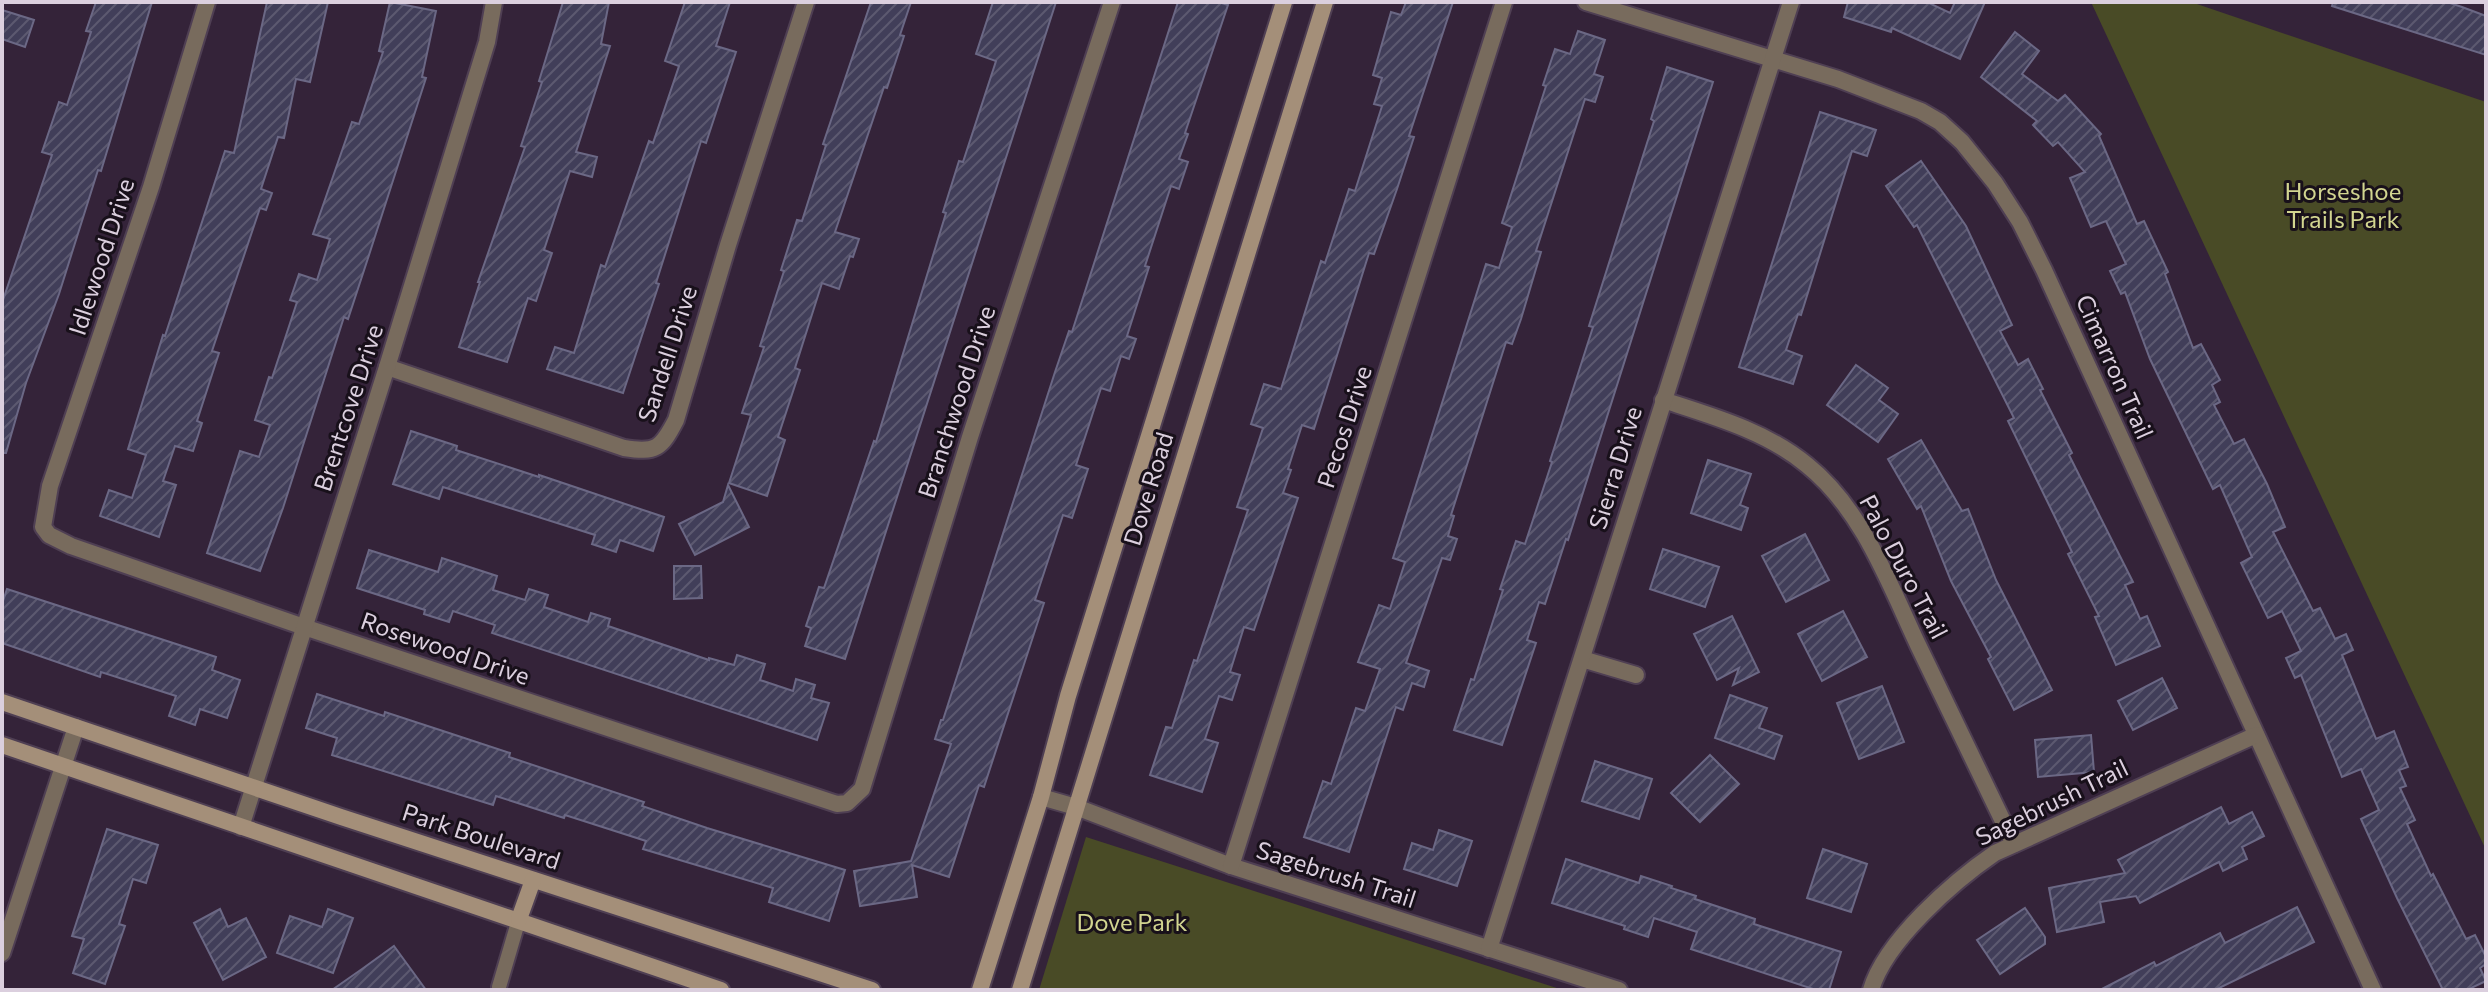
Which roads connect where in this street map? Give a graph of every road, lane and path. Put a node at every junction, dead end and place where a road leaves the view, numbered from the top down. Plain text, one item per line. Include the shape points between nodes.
1 (207, 2) edge
2 (494, 2) edge
3 (806, 2) edge
4 (1112, 2) edge
5 (1284, 2) edge
6 (1325, 2) edge
7 (1504, 2) edge
8 (1586, 2) edge
9 (1791, 2) edge
10 (1772, 59) junction
11 (387, 367) junction
12 (1663, 400) junction
13 (43, 527) joint
14 (304, 627) junction
15 (1582, 659) junction
16 (1636, 675) dead end
17 (2, 702) edge
18 (76, 727) junction
19 (2256, 735) junction
20 (2, 745) edge
21 (63, 766) junction
22 (254, 787) junction
23 (1041, 797) junction
24 (837, 804) joint
25 (1076, 807) junction
26 (241, 827) junction
27 (2014, 844) junction
28 (1231, 866) junction
29 (533, 880) junction
30 (519, 919) junction
31 (1489, 949) junction
32 (2, 953) edge
33 (501, 989) edge
34 (2369, 989) edge
35 (721, 990) edge
36 (872, 990) edge
37 (980, 990) edge
38 (1020, 990) edge
39 (1619, 990) edge
40 (1871, 990) edge

1 - 13 street, Idlewood Drive via 50,486
2 - 11 street, Brentcove Drive via 487,42
3 - 11 street, Sandell Drive via 676,420 656,449 624,448
4 - 24 street, Branchwood Drive via 862,789 847,803
5 - 23 main road, Dove Road via 1072,681
6 - 25 main road, Dove Road
7 - 28 street, Pecos Drive
8 - 10 street, Cimarron Trail
9 - 10 street, Sierra Drive
10 - 12 street, Sierra Drive
10 - 19 street, Cimarron Trail via 1921,111 1962,142 1995,183 2044,270
11 - 14 street, Brentcove Drive
12 - 15 street, Sierra Drive
12 - 27 street, Palo Duro Trail via 1782,446 1842,500 1874,552
13 - 14 street, Rosewood Drive via 71,546
14 - 22 street, Brentcove Drive
14 - 24 street, Rosewood Drive
15 - 16 street
15 - 31 street, Sierra Drive
17 - 18 main road, Park Boulevard
18 - 21 street
18 - 22 main road, Park Boulevard
19 - 27 street, Sagebrush Trail
19 - 34 street, Cimarron Trail
20 - 21 main road
21 - 26 main road
21 - 32 street
22 - 26 street, Brentcove Drive
22 - 29 main road, Park Boulevard
23 - 25 street, Sagebrush Trail
23 - 37 main road, Dove Road
25 - 28 street, Sagebrush Trail
25 - 38 main road, Dove Road
26 - 30 main road
27 - 40 street, Sagebrush Trail via 1967,872 1913,924
28 - 31 street, Sagebrush Trail
29 - 30 main road
29 - 36 main road, Park Boulevard
30 - 33 lane
30 - 35 main road
31 - 39 street, Sagebrush Trail

